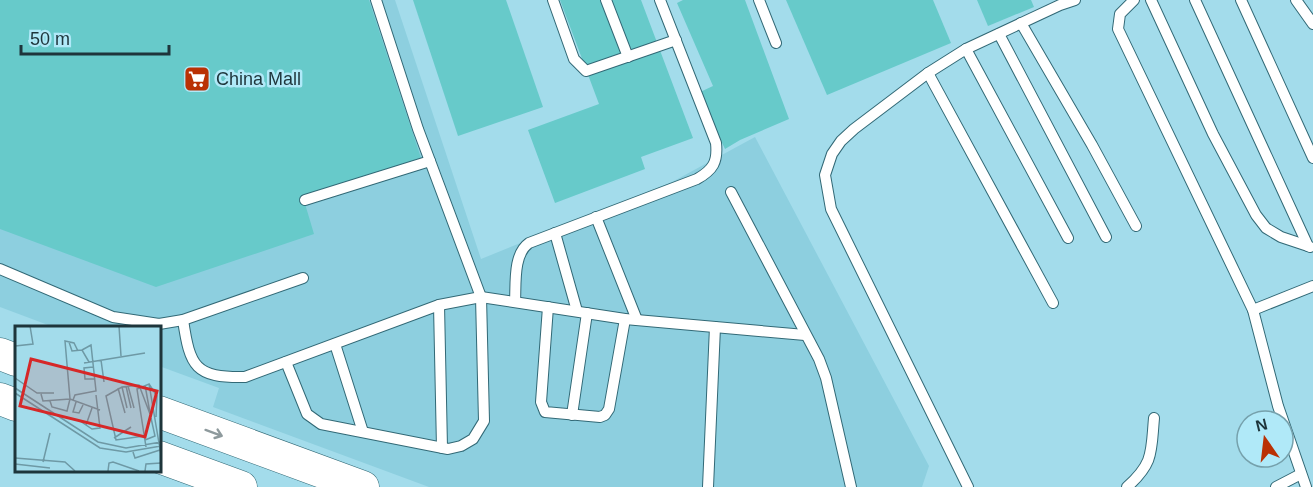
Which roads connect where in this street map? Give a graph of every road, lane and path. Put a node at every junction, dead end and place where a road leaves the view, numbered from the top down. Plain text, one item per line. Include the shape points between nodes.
1 (376, 0) edge
2 (553, 0) edge
3 (606, 0) edge
4 (660, 0) edge
5 (759, 0) edge
6 (1075, 0) edge
7 (1134, 0) edge
8 (1151, 0) edge
9 (1195, 0) edge
10 (1242, 0) edge
11 (1296, 0) edge
12 (1022, 23) junction
13 (1313, 24) edge
14 (999, 34) junction
15 (676, 40) junction
16 (776, 43) dead end
17 (966, 49) junction
18 (628, 57) junction
19 (928, 73) junction
20 (1313, 158) edge
21 (430, 161) junction
22 (731, 192) dead end
23 (305, 200) dead end
24 (596, 217) junction
25 (1136, 226) dead end
26 (555, 233) junction
27 (1106, 237) dead end
28 (1068, 238) dead end
29 (1310, 247) edge
30 (0, 269) edge
31 (303, 278) dead end
32 (1313, 286) edge
33 (481, 297) junction
34 (515, 302) junction
35 (1053, 303) dead end
36 (439, 305) junction
37 (548, 307) junction
38 (1253, 310) junction
39 (582, 312) junction
40 (625, 319) junction
41 (183, 320) junction
42 (637, 320) junction
43 (715, 327) junction
44 (805, 334) junction
45 (335, 344) junction
46 (0, 354) edge
47 (15, 360) edge
48 (286, 362) junction
49 (0, 399) edge
50 (15, 405) edge
51 (160, 412) edge
52 (572, 414) junction
53 (1155, 418) dead end
54 (363, 432) junction
55 (442, 448) junction
56 (160, 457) edge
57 (1301, 474) junction
58 (241, 487) edge
59 (363, 487) edge
60 (708, 487) edge
61 (851, 487) edge
62 (968, 487) edge
63 (1127, 487) edge
64 (1276, 487) edge
65 (1305, 487) edge

1 - 21 lane
2 - 18 lane via 580,68 586,71
3 - 18 lane
4 - 15 lane
5 - 16 lane
6 - 12 lane
7 - 38 lane via 1120,14 1118,29
8 - 29 lane via 1213,134 1256,215 1266,228 1281,237
9 - 29 lane
10 - 20 lane
11 - 13 lane
12 - 14 lane
12 - 25 lane
14 - 17 lane
14 - 27 lane
15 - 18 lane
15 - 24 lane via 716,143 716,161 709,172 697,179
17 - 19 lane
17 - 28 lane
19 - 35 lane
19 - 62 lane via 841,141 825,175 826,186 831,209
21 - 23 lane
21 - 33 lane
22 - 44 lane
24 - 26 lane
24 - 42 lane
26 - 34 lane via 522,247
26 - 39 lane
30 - 41 lane via 113,317 159,324
31 - 41 lane
32 - 38 lane
33 - 34 lane
33 - 36 lane
33 - 55 lane via 484,421 473,439 461,446
34 - 37 lane
36 - 45 lane
36 - 55 lane
37 - 39 lane
37 - 52 lane via 542,408 545,412
38 - 57 lane
39 - 40 lane
39 - 52 lane
40 - 42 lane
40 - 52 lane via 609,409 600,417
41 - 48 lane via 191,359 209,374 245,377
42 - 43 lane
43 - 44 lane
43 - 60 lane
44 - 61 lane via 826,378
45 - 48 lane
45 - 54 lane
46 - 47 main road
48 - 54 lane via 311,418 321,424
49 - 50 main road
51 -> 59 main road
53 - 63 lane via 1150,455 1143,473
54 - 55 lane
56 - 58 main road
57 - 64 lane
57 - 65 lane

